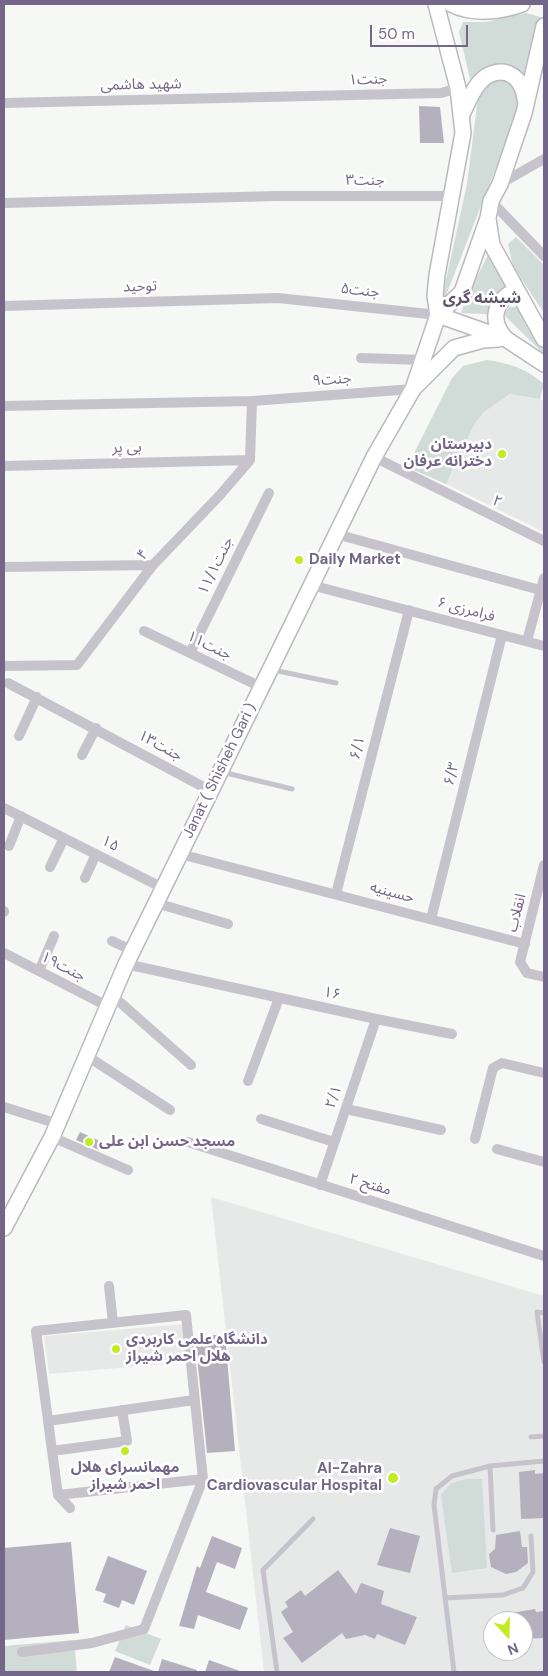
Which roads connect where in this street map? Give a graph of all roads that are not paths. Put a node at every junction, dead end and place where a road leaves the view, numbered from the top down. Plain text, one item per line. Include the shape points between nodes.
1 (436, 4) edge
2 (451, 4) edge
3 (522, 4) edge
4 (544, 26) edge
5 (458, 88) junction
6 (278, 98) joint
7 (4, 102) edge
8 (524, 113) junction
9 (461, 116) junction
10 (544, 159) edge
11 (500, 184) junction
12 (453, 196) junction
13 (491, 201) junction
14 (4, 203) edge
15 (488, 218) junction
16 (544, 256) edge
17 (516, 290) junction
18 (278, 298) joint
19 (4, 306) edge
20 (438, 315) junction
21 (506, 339) junction
22 (544, 339) edge
23 (361, 358) dead end
24 (423, 360) junction
25 (544, 364) edge
26 (413, 389) junction
27 (252, 401) junction
28 (4, 406) edge
29 (374, 457) junction
30 (250, 460) junction
31 (4, 466) edge
32 (268, 493) dead end
33 (336, 534) junction
34 (544, 541) edge
35 (154, 565) junction
36 (4, 567) edge
37 (544, 578) edge
38 (311, 585) junction
39 (540, 590) junction
40 (409, 610) junction
41 (144, 631) dead end
42 (502, 635) junction
43 (527, 641) junction
44 (544, 646) edge
45 (190, 653) junction
46 (4, 666) edge
47 (270, 670) junction
48 (8, 683) dead end
49 (336, 683) dead end
50 (261, 687) junction
51 (37, 697) junction
52 (96, 728) junction
53 (19, 736) dead end
54 (82, 755) dead end
55 (220, 772) junction
56 (292, 788) dead end
57 (211, 791) junction
58 (4, 808) edge
59 (21, 816) junction
60 (64, 838) junction
61 (9, 846) dead end
62 (96, 854) junction
63 (180, 854) junction
64 (544, 865) edge
65 (50, 867) dead end
66 (84, 878) dead end
67 (163, 888) junction
68 (336, 894) junction
69 (156, 903) junction
70 (431, 919) junction
71 (228, 924) dead end
72 (54, 936) dead end
73 (112, 941) dead end
74 (525, 944) junction
75 (130, 957) junction
76 (5, 958) edge
77 (39, 971) junction
78 (544, 977) edge
79 (279, 998) junction
80 (112, 1002) junction
81 (376, 1019) junction
82 (452, 1034) dead end
83 (87, 1056) junction
84 (191, 1065) dead end
85 (544, 1073) edge
86 (248, 1080) dead end
87 (4, 1107) edge
88 (346, 1109) junction
89 (170, 1110) dead end
90 (261, 1119) dead end
91 (441, 1130) dead end
92 (55, 1131) junction
93 (474, 1139) dead end
94 (188, 1142) dead end
95 (334, 1142) junction
96 (497, 1148) dead end
97 (544, 1162) edge
98 (128, 1170) dead end
99 (320, 1185) junction
100 (5, 1222) edge
101 (544, 1256) edge
102 (109, 1286) dead end
103 (544, 1313) edge
104 (113, 1323) junction
105 (544, 1362) edge
106 (194, 1400) junction
107 (122, 1410) junction
108 (48, 1421) junction
109 (544, 1436) edge
110 (531, 1437) dead end
111 (52, 1451) junction
112 (544, 1461) edge
113 (490, 1466) junction
114 (203, 1479) junction
115 (58, 1495) junction
116 (70, 1508) dead end
117 (313, 1519) dead end
118 (493, 1530) dead end
119 (531, 1536) dead end
120 (446, 1598) junction
121 (22, 1652) dead end
122 (277, 1672) edge
123 (454, 1672) edge

1 - 5 street
2 - 3 street via 483,12
4 - 8 street
5 - 6 street, جنت۱ via 440,93
5 - 9 street
6 - 7 street, شهید هاشمی
8 - 9 street via 524,87 518,78 504,73 487,76 475,88
8 - 11 street
9 - 12 street via 463,133
10 - 11 street
11 - 13 street
12 - 14 street, جنت۳ via 277,196
12 - 20 street via 437,275 435,296
13 - 15 street
13 - 16 street
15 - 17 street via 492,245
15 - 20 street via 462,292
17 - 21 street via 500,302 496,311 499,331
17 - 22 street
18 - 19 street, توحید
18 - 20 street, جنت۵
20 - 21 street
20 - 24 street, Janat ( Shisheh Gari )
21 - 25 street
21 - 26 street via 483,340 454,348
23 - 24 street
24 - 26 street, Janat ( Shisheh Gari )
26 - 27 street, جنت۹
26 - 29 street, Janat ( Shisheh Gari )
27 - 28 street, جنت۹
27 - 30 street
29 - 33 street, Janat ( Shisheh Gari )
29 - 34 street, ۲
30 - 31 street, بی پر
30 - 35 street, ۴
32 - 45 street, جنت۱۱/۱
33 - 38 street, Janat ( Shisheh Gari )
33 - 39 street
35 - 36 street
35 - 46 street, ۴ via 78,665
37 - 39 street
38 - 40 street, فرامرزی ۶
38 - 47 street, Janat ( Shisheh Gari )
39 - 43 street
40 - 42 street, فرامرزی ۶
40 - 68 street, ۶/۱
41 - 45 street, جنت۱۱
42 - 43 street, فرامرزی ۶
42 - 70 street, ۶/۳
43 - 44 street, فرامرزی ۶
45 - 50 street, جنت۱۱
47 - 49 lane
47 - 50 street, Janat ( Shisheh Gari )
48 - 51 street, جنت۱۳
50 - 55 street, Janat ( Shisheh Gari )
51 - 52 street, جنت۱۳
51 - 53 street
52 - 54 street
52 - 57 street, جنت۱۳
55 - 56 lane
55 - 57 street, Janat ( Shisheh Gari )
57 - 63 street, Janat ( Shisheh Gari )
58 - 59 street, ۱۵
59 - 60 street, ۱۵
59 - 61 street
60 - 62 street, ۱۵
60 - 65 street
62 - 66 street
62 - 67 street, ۱۵
63 - 67 street, Janat ( Shisheh Gari )
63 - 68 street, حسینیه
64 - 74 street, انقلاب
67 - 69 street, Janat ( Shisheh Gari )
68 - 70 street, حسینیه
69 - 71 street
69 - 75 street, Janat ( Shisheh Gari )
70 - 74 street, حسینیه
72 - 77 street
73 - 75 street, ۱۶
74 - 78 street, انقلاب via 520,962 522,969
75 - 79 street, ۱۶ via 207,982
75 - 80 street, Janat ( Shisheh Gari )
76 - 77 street, جنت۱۹
77 - 80 street, جنت۱۹
79 - 81 street, ۱۶
79 - 86 street
80 - 83 street, Janat ( Shisheh Gari )
80 - 84 street, جنت۱۹
81 - 82 street, ۱۶
81 - 88 street, ۲/۱
83 - 89 street
83 - 92 street, Janat ( Shisheh Gari )
85 - 93 street via 497,1064 493,1068
87 - 92 street
88 - 91 street
88 - 95 street, ۲/۱
90 - 95 street
92 - 98 street
92 - 100 street, Janat ( Shisheh Gari )
94 - 99 street, مفتح ۲
95 - 99 street, ۲/۱
96 - 97 street
99 - 101 street, مفتح ۲
102 - 104 street
103 - 105 lane via 537,1312
104 - 106 street via 186,1316
104 - 108 street via 36,1331
106 - 107 street
106 - 114 street
107 - 108 street
107 - 111 street via 127,1442
108 - 111 street
109 - 110 lane
111 - 115 street
112 - 113 lane
113 - 118 lane
113 - 120 lane via 452,1476 436,1489 434,1505
114 - 115 street
114 - 121 street via 144,1629 92,1643
115 - 116 street
117 - 122 lane via 264,1570
119 - 120 lane via 533,1572 523,1588 503,1594
120 - 123 lane

